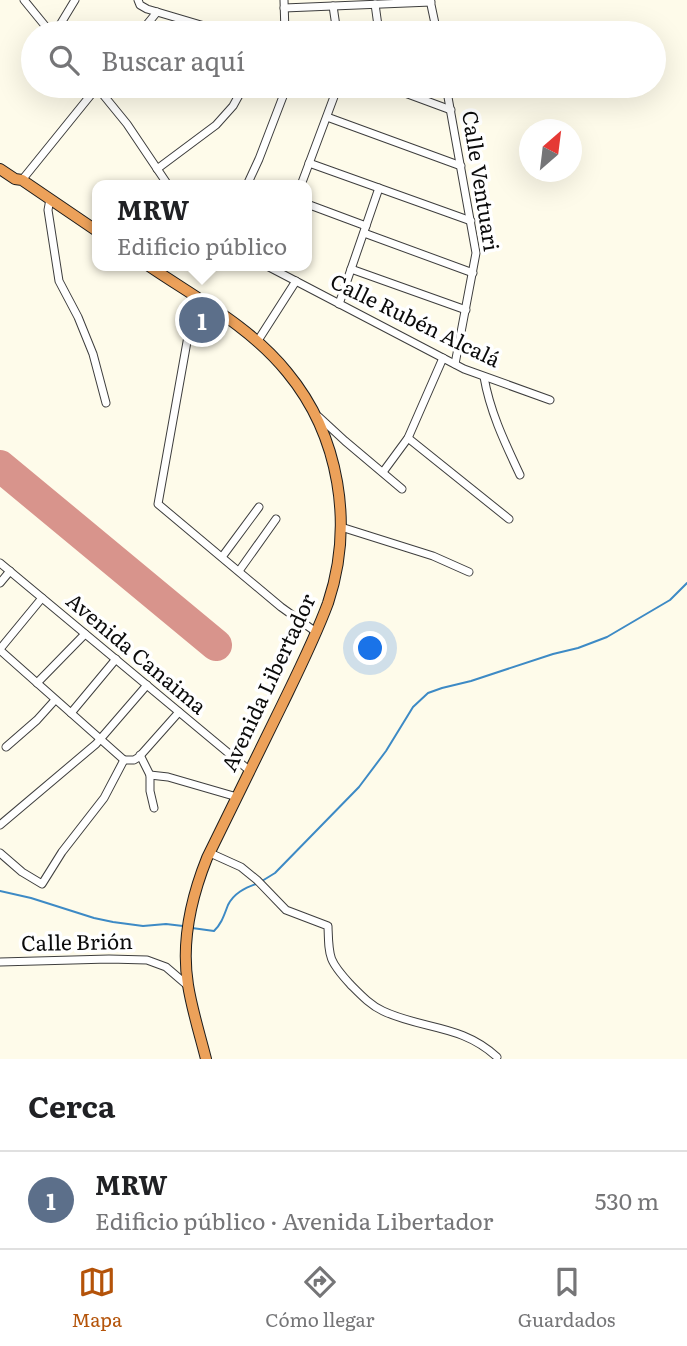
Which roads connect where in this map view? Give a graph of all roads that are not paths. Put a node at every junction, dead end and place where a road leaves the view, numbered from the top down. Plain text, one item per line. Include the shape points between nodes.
1 (24, 0) edge
2 (75, 0) edge
3 (430, 1) edge
4 (390, 2) edge
5 (139, 3) edge
6 (358, 3) edge
7 (284, 4) edge
8 (375, 4) junction
9 (333, 6) junction
10 (157, 12) junction
11 (42, 21) edge
12 (61, 21) edge
13 (150, 21) edge
14 (187, 21) edge
15 (335, 21) edge
16 (377, 21) edge
17 (434, 21) edge
18 (87, 98) edge
19 (106, 98) edge
20 (237, 98) edge
21 (282, 98) edge
22 (334, 98) edge
23 (418, 98) edge
24 (448, 98) edge
25 (451, 110) junction
26 (327, 117) junction
27 (0, 162) edge
28 (309, 163) junction
29 (461, 166) junction
30 (0, 169) edge
31 (157, 169) junction
32 (22, 180) junction
33 (165, 180) edge
34 (249, 180) edge
35 (303, 180) edge
36 (379, 188) junction
37 (50, 200) junction
38 (312, 206) edge
39 (471, 221) junction
40 (92, 228) edge
41 (365, 229) junction
42 (351, 269) junction
43 (156, 271) edge
44 (278, 271) edge
45 (473, 273) junction
46 (296, 281) junction
47 (195, 297) junction
48 (340, 304) junction
49 (466, 310) junction
50 (257, 342) junction
51 (443, 358) junction
52 (456, 365) junction
53 (484, 377) junction
54 (550, 400) dead end
55 (106, 403) dead end
56 (313, 412) junction
57 (408, 439) junction
58 (383, 472) junction
59 (520, 475) dead end
60 (402, 489) dead end
61 (259, 507) dead end
62 (276, 519) dead end
63 (509, 519) dead end
64 (341, 527) junction
65 (222, 558) junction
66 (0, 563) edge
67 (10, 571) junction
68 (239, 571) junction
69 (469, 572) dead end
70 (0, 583) edge
71 (42, 598) junction
72 (316, 632) junction
73 (85, 634) junction
74 (0, 650) edge
75 (116, 659) junction
76 (37, 683) junction
77 (147, 685) junction
78 (55, 700) junction
79 (179, 712) junction
80 (71, 713) junction
81 (100, 740) junction
82 (6, 747) dead end
83 (140, 755) junction
84 (124, 760) junction
85 (250, 771) junction
86 (150, 775) junction
87 (237, 797) junction
88 (154, 808) dead end
89 (0, 825) edge
90 (0, 853) edge
91 (210, 853) junction
92 (0, 962) edge
93 (188, 985) junction
94 (497, 1057) dead end
95 (206, 1059) edge

1 - 11 street
2 - 12 street
3 - 4 street
3 - 17 street
4 - 8 street
5 - 10 street
6 - 8 street
6 - 9 street
7 - 9 street
8 - 16 street
9 - 15 street
10 - 13 street
10 - 14 street
18 - 32 street
19 - 31 street
20 - 31 street via 223,119
21 - 34 street
22 - 26 street
23 - 25 street
24 - 25 street, Calle Ventuari
25 - 29 street, Calle Ventuari
26 - 28 street
26 - 29 street
27 - 32 highway
28 - 35 street
28 - 36 street
29 - 39 street, Calle Ventuari
30 - 32 highway
31 - 33 street
32 - 37 highway
36 - 39 street
36 - 41 street
37 - 40 highway
37 - 55 street via 58,276 93,354
38 - 41 street
39 - 45 street, Calle Ventuari via 476,253
41 - 42 street
41 - 45 street
42 - 48 street
42 - 49 street
43 - 47 highway, Avenida Libertador
44 - 46 street, Calle Rubén Alcalá
45 - 49 street, Calle Ventuari
46 - 48 street, Calle Rubén Alcalá
46 - 50 street
47 - 50 highway, Avenida Libertador
47 - 65 street via 159,504
48 - 51 street, Calle Rubén Alcalá
49 - 52 street, Calle Ventuari
50 - 56 highway, Avenida Libertador via 288,372
51 - 52 street, Calle Rubén Alcalá
51 - 57 street
52 - 53 street, Calle Rubén Alcalá
53 - 54 street, Calle Rubén Alcalá
53 - 59 street via 498,429
56 - 58 street
56 - 64 highway, Avenida Libertador via 334,466
57 - 58 street
57 - 63 street
58 - 60 street
61 - 65 street
62 - 68 street
64 - 69 street
64 - 72 highway, Avenida Libertador via 334,581
65 - 68 street
66 - 67 street, Avenida Canaima
67 - 70 street
67 - 71 street, Avenida Canaima
68 - 72 street
71 - 73 street, Avenida Canaima
71 - 74 street
72 - 85 highway, Avenida Libertador
73 - 75 street, Avenida Canaima
73 - 76 street
74 - 76 street
75 - 77 street, Avenida Canaima
75 - 80 street
76 - 78 street
77 - 79 street, Avenida Canaima
77 - 81 street
78 - 80 street
78 - 82 street
79 - 83 street
79 - 85 street, Avenida Canaima
80 - 81 street
81 - 84 street
81 - 89 street
83 - 84 street
83 - 86 street
84 - 90 street via 104,798 42,884
85 - 87 highway, Avenida Libertador
86 - 87 street
86 - 88 street
87 - 91 highway, Avenida Libertador
91 - 93 highway, Avenida Libertador via 189,917
91 - 94 street via 259,882 286,911 328,926 331,960 374,1006 467,1036
92 - 93 street, Calle Brión via 147,960 166,967
93 - 95 highway, Avenida Libertador

